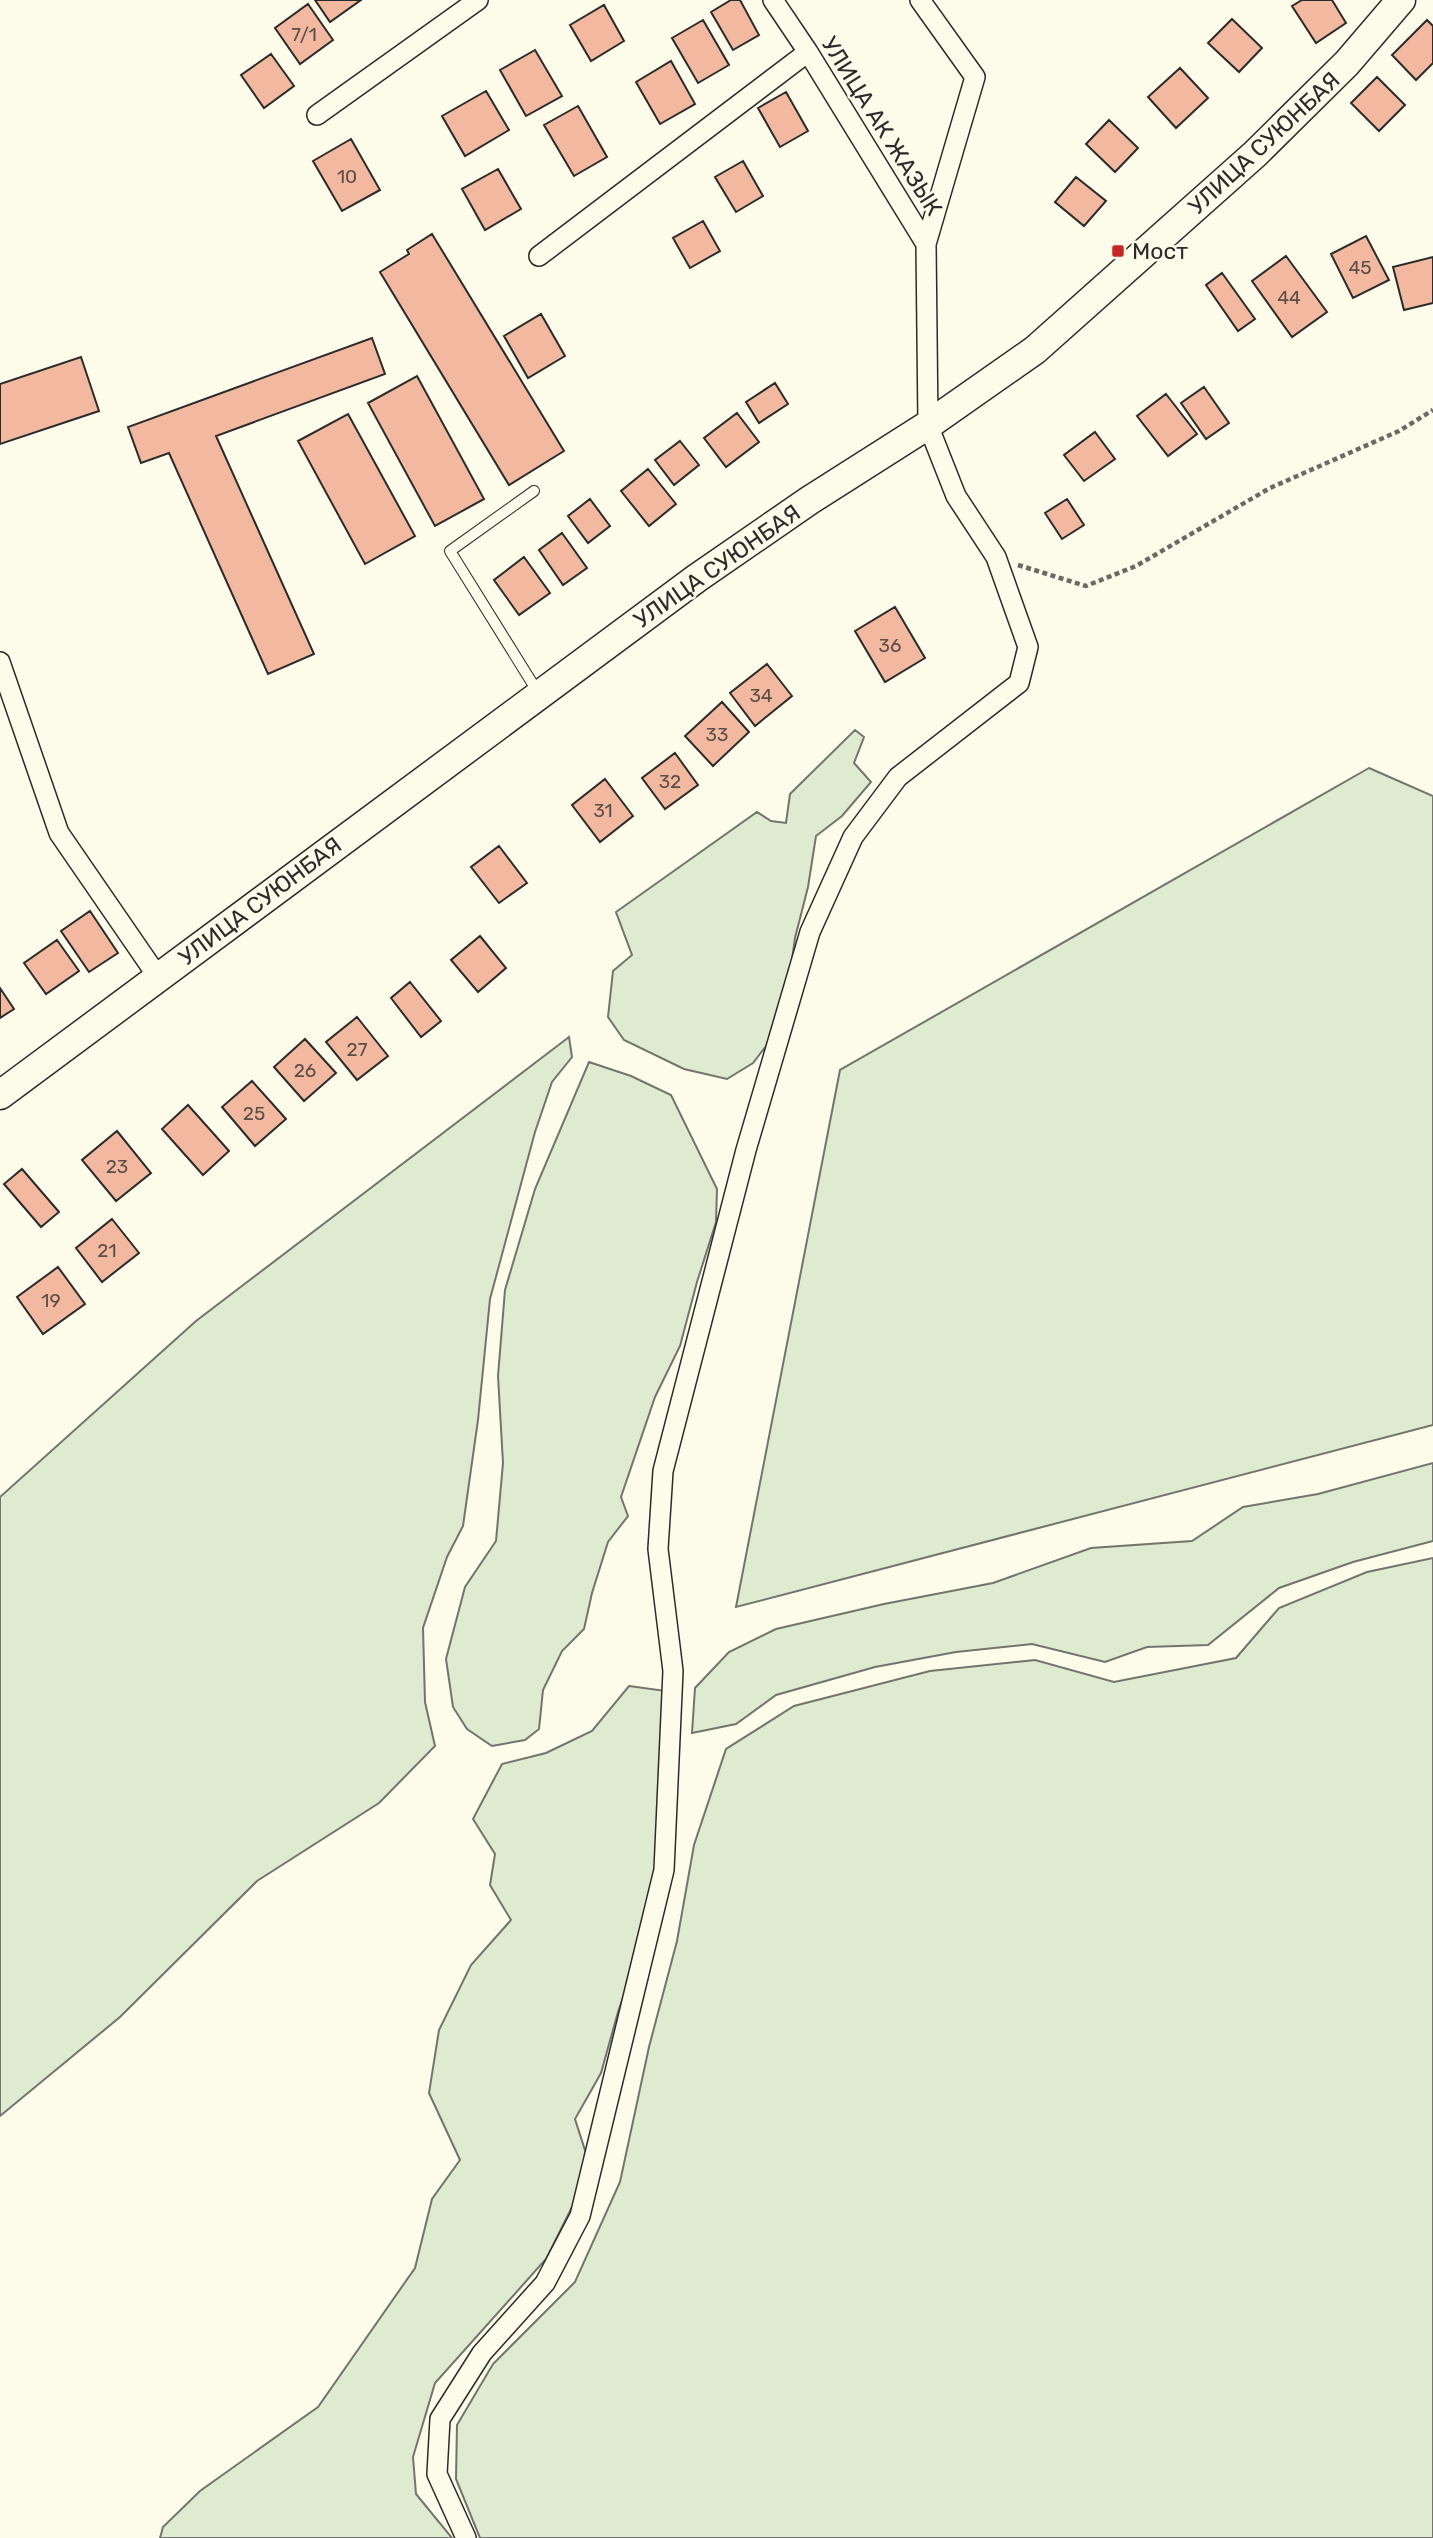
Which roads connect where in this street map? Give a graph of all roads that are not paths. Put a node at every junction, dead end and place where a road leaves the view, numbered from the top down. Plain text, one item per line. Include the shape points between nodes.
1 (478, 0) edge
2 (773, 0) edge
3 (920, 0) edge
4 (1401, 0) edge
5 (808, 52) junction
6 (317, 116) dead end
7 (926, 244) junction
8 (539, 256) dead end
9 (928, 425) junction
10 (534, 491) dead end
11 (0, 662) edge
12 (539, 695) junction
13 (158, 977) junction
14 (0, 1096) edge
15 (466, 2538) edge

1 - 6 street
2 - 5 street, УЛИЦА АК ЖАЗЫК
3 - 7 street, УЛИЦА АК ЖАЗЫК via 975,77
4 - 9 main road, УЛИЦА СУЮНБАЯ via 1347,64 1153,246 1035,350
5 - 7 street, УЛИЦА АК ЖАЗЫК
5 - 8 street
7 - 9 street, УЛИЦА АК ЖАЗЫК
9 - 12 main road, УЛИЦА СУЮНБАЯ via 708,570
9 - 15 street via 956,495 996,557 1028,647 1019,683 898,777 853,837 810,932 746,1150 663,1471 658,1549 673,1671 664,1870 580,2216 545,2283 482,2353 440,2419 438,2474
10 - 12 lane via 450,551
11 - 13 street via 59,833
12 - 13 main road, УЛИЦА СУЮНБАЯ
13 - 14 main road, УЛИЦА СУЮНБАЯ

